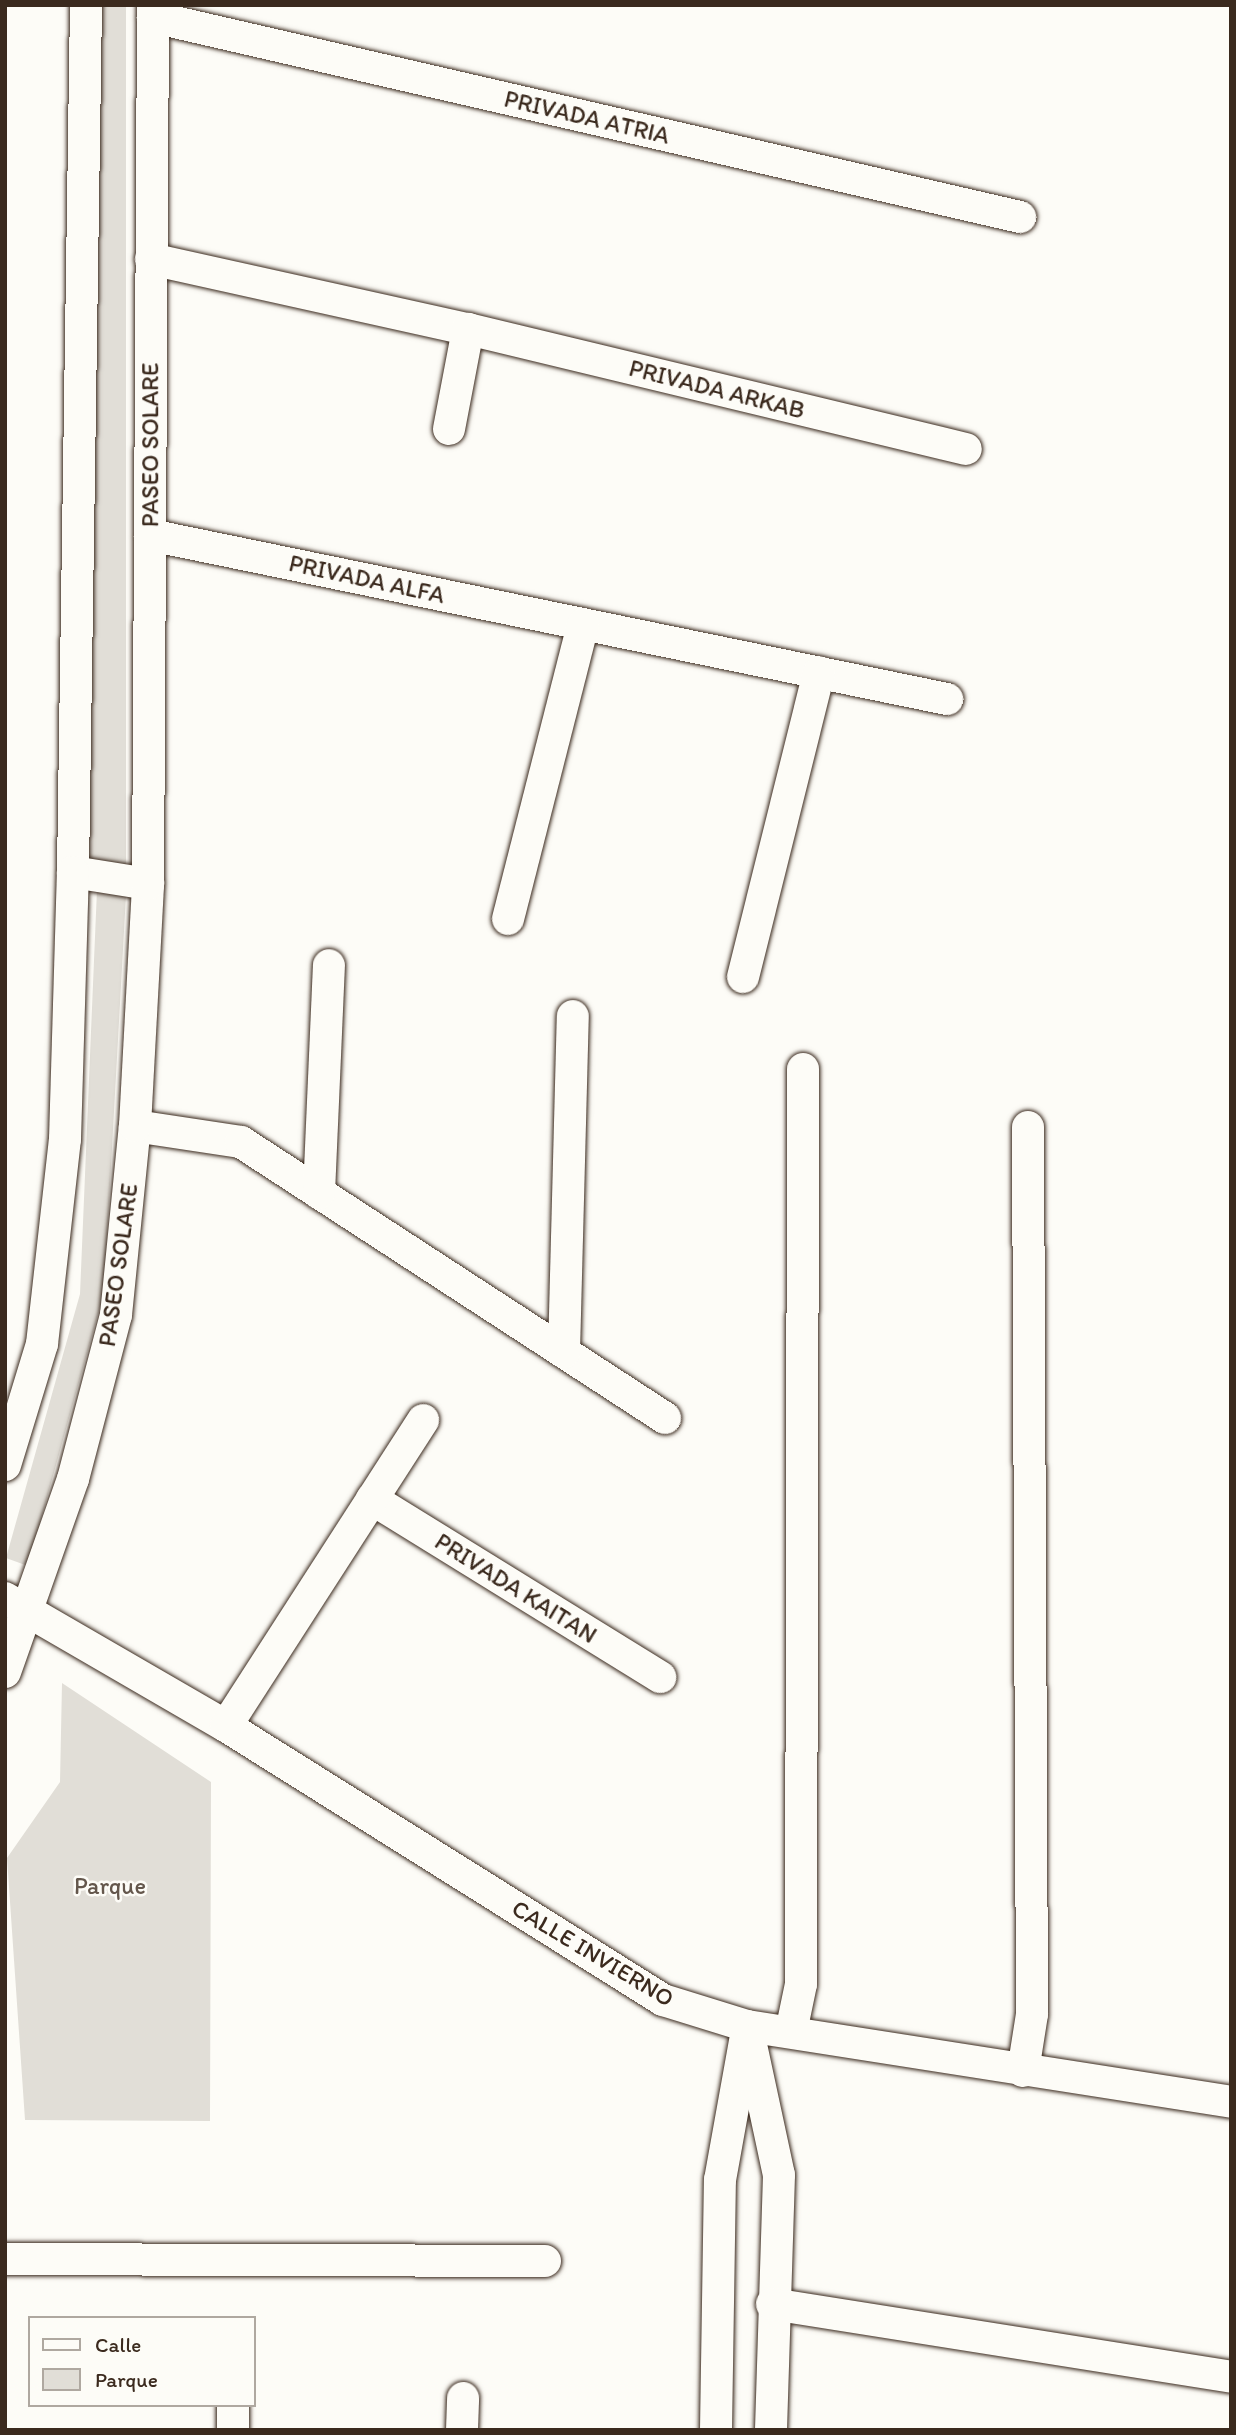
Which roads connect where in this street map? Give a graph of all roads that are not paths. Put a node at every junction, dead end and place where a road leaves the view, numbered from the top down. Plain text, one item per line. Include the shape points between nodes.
1 (86, 5) edge
2 (153, 11) edge
3 (1020, 217) dead end
4 (151, 260) junction
5 (468, 329) junction
6 (449, 429) dead end
7 (966, 449) dead end
8 (150, 535) junction
9 (583, 624) junction
10 (819, 672) junction
11 (947, 699) dead end
12 (73, 872) junction
13 (148, 884) junction
14 (508, 919) dead end
15 (329, 965) dead end
16 (743, 977) dead end
17 (573, 1016) dead end
18 (803, 1069) dead end
19 (135, 1126) junction
20 (1028, 1127) dead end
21 (319, 1193) junction
22 (564, 1352) junction
23 (665, 1418) dead end
24 (423, 1420) dead end
25 (5, 1465) edge
26 (372, 1499) junction
27 (18, 1603) edge
28 (5, 1672) edge
29 (660, 1677) dead end
30 (226, 1726) junction
31 (747, 2026) junction
32 (791, 2032) junction
33 (1023, 2071) junction
34 (1231, 2102) edge
35 (5, 2259) edge
36 (545, 2261) dead end
37 (772, 2304) junction
38 (1231, 2377) edge
39 (463, 2398) dead end
40 (233, 2407) edge
41 (233, 2430) edge
42 (462, 2430) edge
43 (716, 2430) edge
44 (771, 2430) edge

1 - 12 street
2 - 3 street, PRIVADA ATRIA
2 - 4 street, PASEO SOLARE
4 - 5 street, PRIVADA ARKAB
4 - 8 street, PASEO SOLARE
5 - 6 street
5 - 7 street, PRIVADA ARKAB
8 - 9 street, PRIVADA ALFA
8 - 13 street, PASEO SOLARE
9 - 10 street, PRIVADA ALFA
9 - 14 street
10 - 11 street, PRIVADA ALFA
10 - 16 street
12 - 13 street
12 - 25 street via 65,1139 47,1303 42,1343
13 - 19 street, PASEO SOLARE
15 - 21 street
17 - 22 street
18 - 32 street via 801,1984
19 - 21 street via 241,1142
19 - 27 street, PASEO SOLARE via 116,1315 73,1479
20 - 33 street via 1032,2014
21 - 22 street
22 - 23 street
24 - 26 street
26 - 29 street, PRIVADA KAITAN
26 - 30 street
27 - 28 street, PASEO SOLARE
27 - 30 street, CALLE INVIERNO
30 - 31 street, CALLE INVIERNO via 663,2000
31 - 32 street, CALLE INVIERNO
31 - 37 street via 779,2175
31 - 43 street via 720,2180
32 - 33 street, CALLE INVIERNO
33 - 34 street, CALLE INVIERNO
35 - 36 street
37 - 38 street
37 - 44 street
39 - 42 street
40 - 41 street

